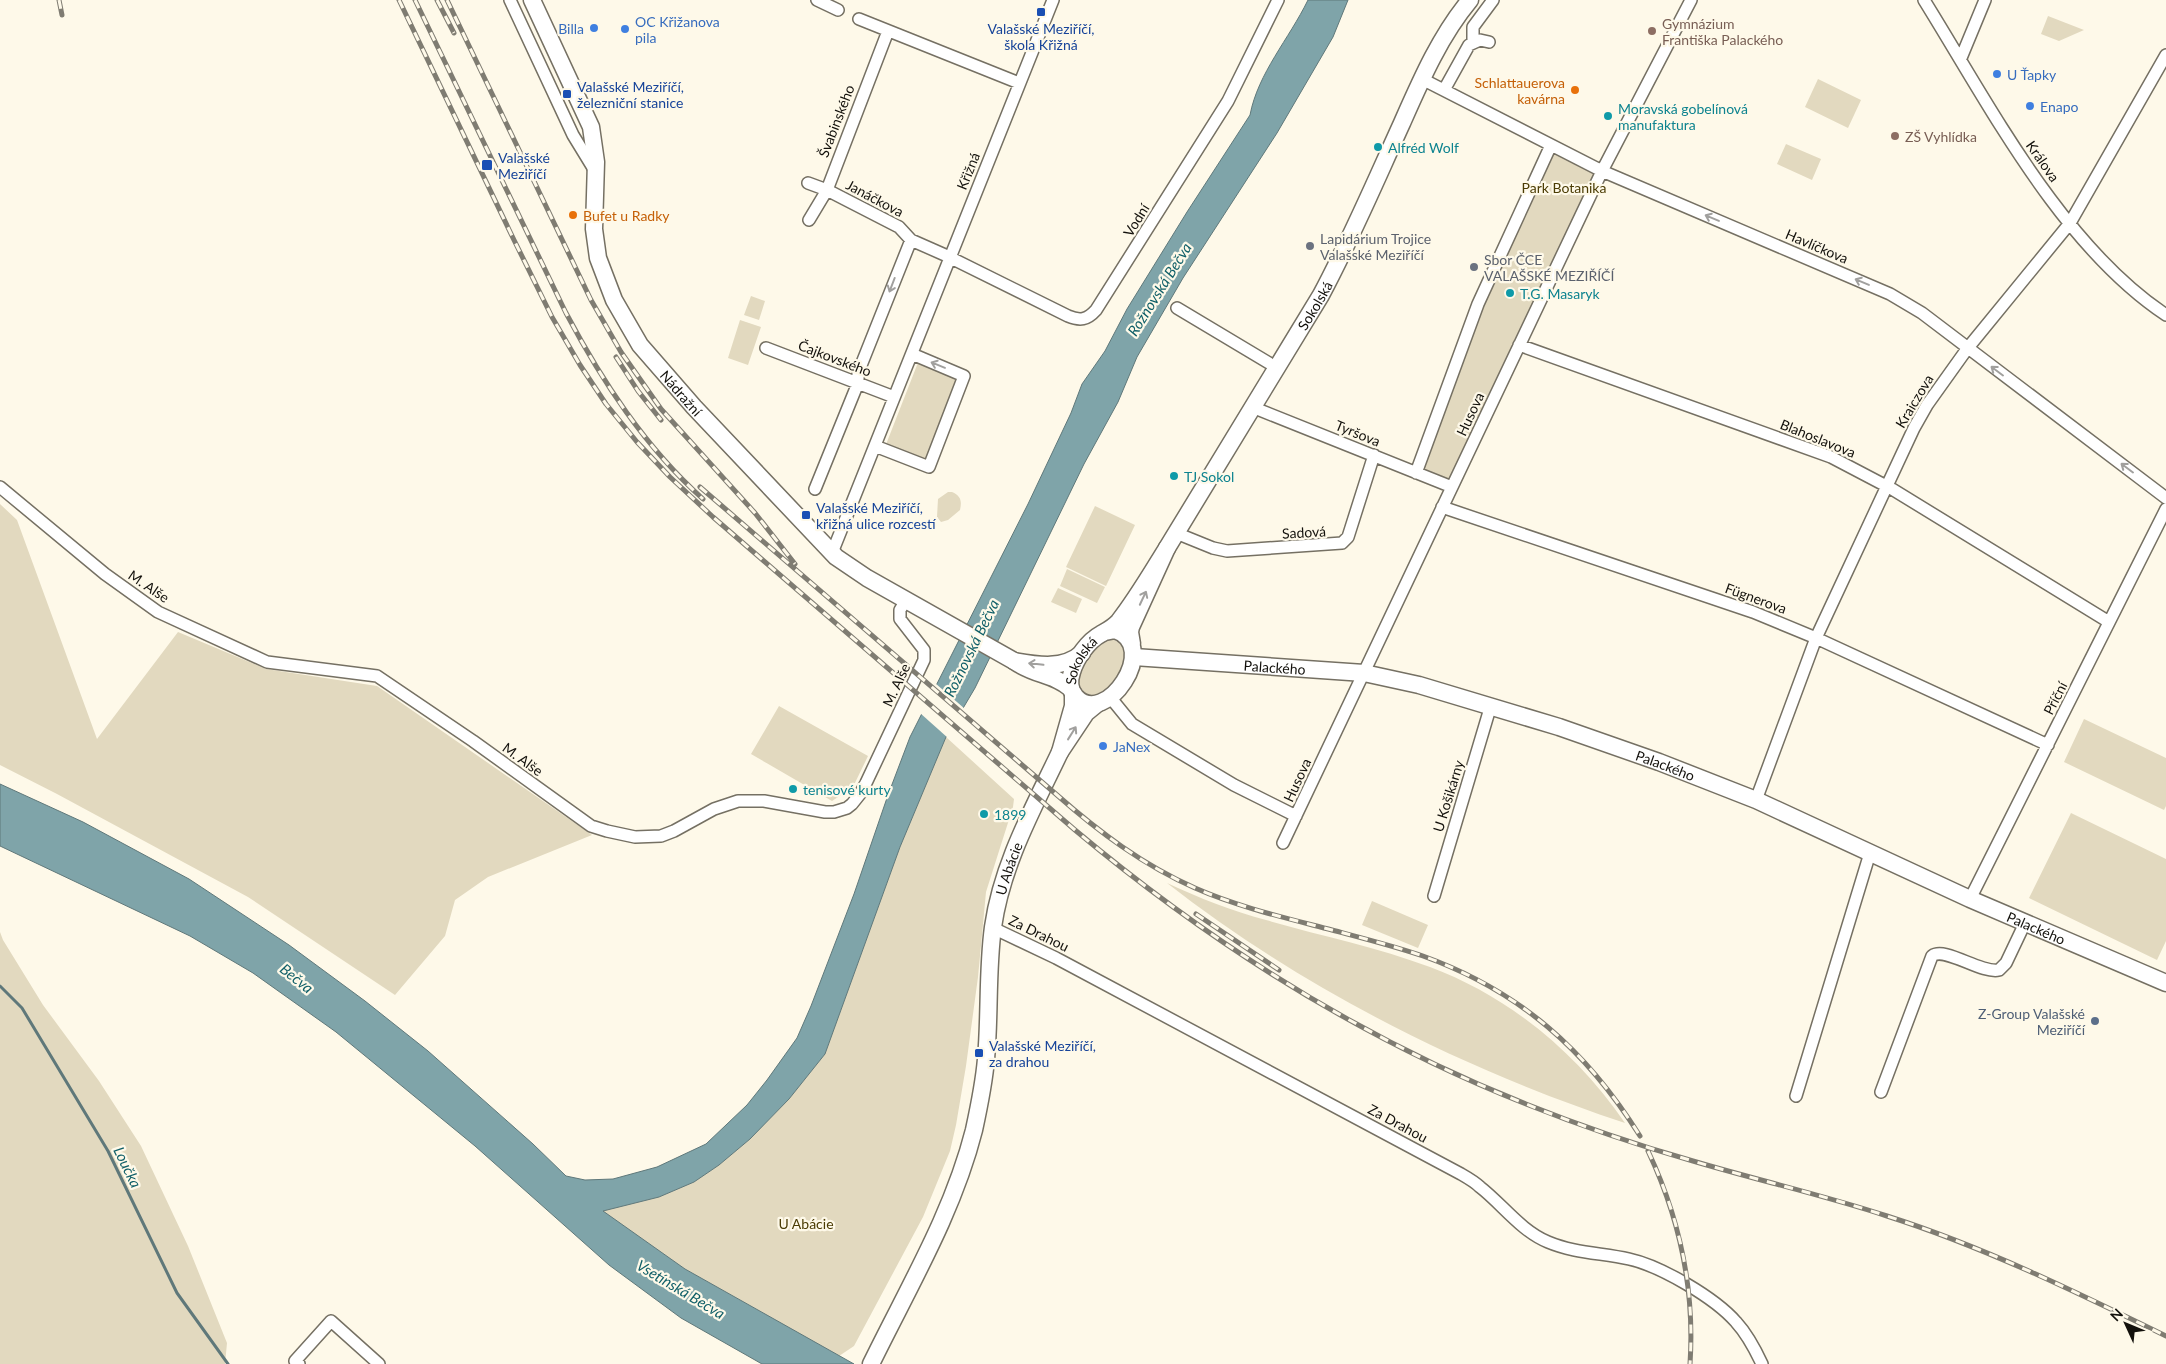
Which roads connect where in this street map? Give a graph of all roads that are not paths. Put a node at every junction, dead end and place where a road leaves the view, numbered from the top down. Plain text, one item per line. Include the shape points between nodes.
1 (510, 0) edge
2 (532, 0) edge
3 (817, 0) edge
4 (1052, 0) edge
5 (1278, 0) edge
6 (1470, 0) edge
7 (1493, 0) edge
8 (1691, 0) edge
9 (1924, 0) edge
10 (1985, 0) edge
11 (838, 10) dead end
12 (859, 19) dead end
13 (888, 30) junction
14 (1473, 42) junction
15 (1489, 42) dead end
16 (2166, 55) edge
17 (1961, 58) junction
18 (1422, 79) junction
19 (1019, 83) junction
20 (1444, 90) junction
21 (1551, 145) junction
22 (1602, 171) junction
23 (596, 173) junction
24 (808, 183) dead end
25 (827, 190) junction
26 (809, 220) dead end
27 (2070, 223) junction
28 (911, 240) junction
29 (950, 257) junction
30 (1177, 308) dead end
31 (2166, 315) edge
32 (1519, 345) junction
33 (766, 348) dead end
34 (1967, 349) junction
35 (912, 354) junction
36 (1269, 363) dead end
37 (858, 383) junction
38 (894, 397) junction
39 (1252, 407) junction
40 (875, 446) junction
41 (1374, 455) junction
42 (1416, 472) junction
43 (1887, 486) junction
44 (0, 487) edge
45 (1452, 487) junction
46 (815, 489) dead end
47 (2166, 498) edge
48 (1442, 507) junction
49 (2166, 509) edge
50 (1176, 533) junction
51 (1167, 548) junction
52 (832, 553) junction
53 (906, 600) junction
54 (2109, 622) junction
55 (1105, 632) junction
56 (1816, 638) junction
57 (1133, 650) junction
58 (1082, 653) junction
59 (1011, 659) junction
60 (1364, 673) junction
61 (1072, 691) junction
62 (1103, 701) junction
63 (1491, 706) junction
64 (2048, 745) junction
65 (1060, 752) junction
66 (1756, 800) junction
67 (1296, 816) junction
68 (1024, 827) joint
69 (1283, 843) dead end
70 (1870, 853) junction
71 (1434, 896) dead end
72 (1970, 899) junction
73 (2025, 923) junction
74 (993, 928) junction
75 (2166, 983) edge
76 (1881, 1092) dead end
77 (1796, 1096) dead end
78 (299, 1364) edge
79 (379, 1364) edge
80 (871, 1364) edge
81 (1762, 1364) edge

1 - 23 street via 573,135
2 - 23 main road, Nádražní via 587,117 594,142
3 - 11 street
4 - 19 street, Křižná
5 - 29 street, Vodní via 1228,101 1092,315 1084,320 1075,319
6 - 18 main road, Sokolská via 1445,35
7 - 14 street via 1473,27
8 - 22 street, Husova
9 - 17 street, Králova
10 - 17 street
12 - 13 street
13 - 19 street via 999,70
13 - 25 street, Švabinského
14 - 15 street
14 - 20 street
16 - 27 street, Kraiczova
17 - 27 street, Králova via 2024,161
18 - 20 street, Havlíčkova
18 - 39 main road, Sokolská via 1334,271
19 - 29 street, Křižná
20 - 21 street, Havlíčkova
21 - 22 street, Havlíčkova
21 - 42 street via 1478,304
22 - 32 street, Husova
34 -> 22 street, Havlíčkova via 1890,294
23 - 52 main road, Nádražní via 594,229 598,258 623,318 666,377
24 - 25 street, Janáčkova
25 - 26 street, Švabinského
25 - 28 street, Janáčkova via 899,227
27 - 31 street, Králova via 2108,267
27 - 34 street, Kraiczova
28 - 29 street, Janáčkova
28 -> 37 street via 858,372
29 - 35 street, Křižná
30 - 36 street
32 - 43 street, Blahoslavova via 1831,456
32 - 45 street, Husova
33 - 37 street, Čajkovského
34 - 43 street, Kraiczova via 1927,405
47 -> 34 street, Havlíčkova
35 - 38 street, Křižná
40 -> 35 street via 929,467 964,376
37 - 38 street, Čajkovského
37 - 46 street
38 - 40 street, Křižná
39 - 41 street, Tyršova
39 - 50 main road, Sokolská
40 - 52 street, Křižná
41 - 42 street, Tyršova
41 - 50 street, Sadová via 1348,537 1342,543 1226,551
42 - 45 street, Tyršova
43 - 54 street, Blahoslavova
43 - 56 street, Kraiczova
44 - 53 street, M. Alše via 105,574 158,612 267,662 377,676 591,826 635,837 668,834 714,809 738,802 776,802 825,812 841,810 852,804 866,783 924,660 924,650 900,619 900,610
45 - 48 street, Husova
48 - 56 street, Fügnerova via 1753,612
48 - 60 street, Husova
49 - 54 street, Příční
50 - 51 main road, Sokolská
51 - 55 main road, Sokolská via 1126,612 1115,626
57 -> 51 main road, Sokolská via 1131,627
52 - 53 main road, Nádražní via 866,578
53 - 59 main road, Nádražní
54 - 64 street, Příční
55 - 57 main road, Sokolská via 1120,632 1130,639
55 - 58 main road, Sokolská
56 - 64 street, Fügnerova
56 - 66 street, Kraiczova
57 - 60 main road, Palackého
57 - 62 main road, Sokolská via 1124,681
58 -> 59 main road, Nádražní via 1073,660 1056,665
58 - 61 main road, Sokolská via 1071,674
59 - 61 main road, Nádražní via 1035,674 1055,678
60 - 63 main road, Palackého via 1410,682
60 - 67 street, Husova
61 - 62 main road, Sokolská via 1081,702
61 - 65 main road, Sokolská via 1073,706
65 -> 62 main road, Sokolská via 1086,713
62 - 67 street via 1132,724 1234,785
63 - 66 main road, Palackého via 1659,762
63 - 71 street, U Košikárny
64 - 72 street, Příční
65 - 68 main road, Sokolská
66 - 70 main road, Palackého via 1837,843
67 - 69 street, Husova
68 - 74 main road, U Abácie via 1003,881
70 - 72 main road, Palackého
70 - 77 street
72 - 73 main road, Palackého
73 - 75 main road, Palackého
73 - 76 street via 2006,963 1999,970 1988,970 1941,953 1932,956
74 - 80 main road, U Abácie via 986,1060 966,1161 938,1229
74 - 81 street, Za Drahou via 1056,958 1462,1174 1546,1241 1570,1250 1631,1259 1667,1274 1730,1315
78 - 79 street via 295,1360 331,1321

